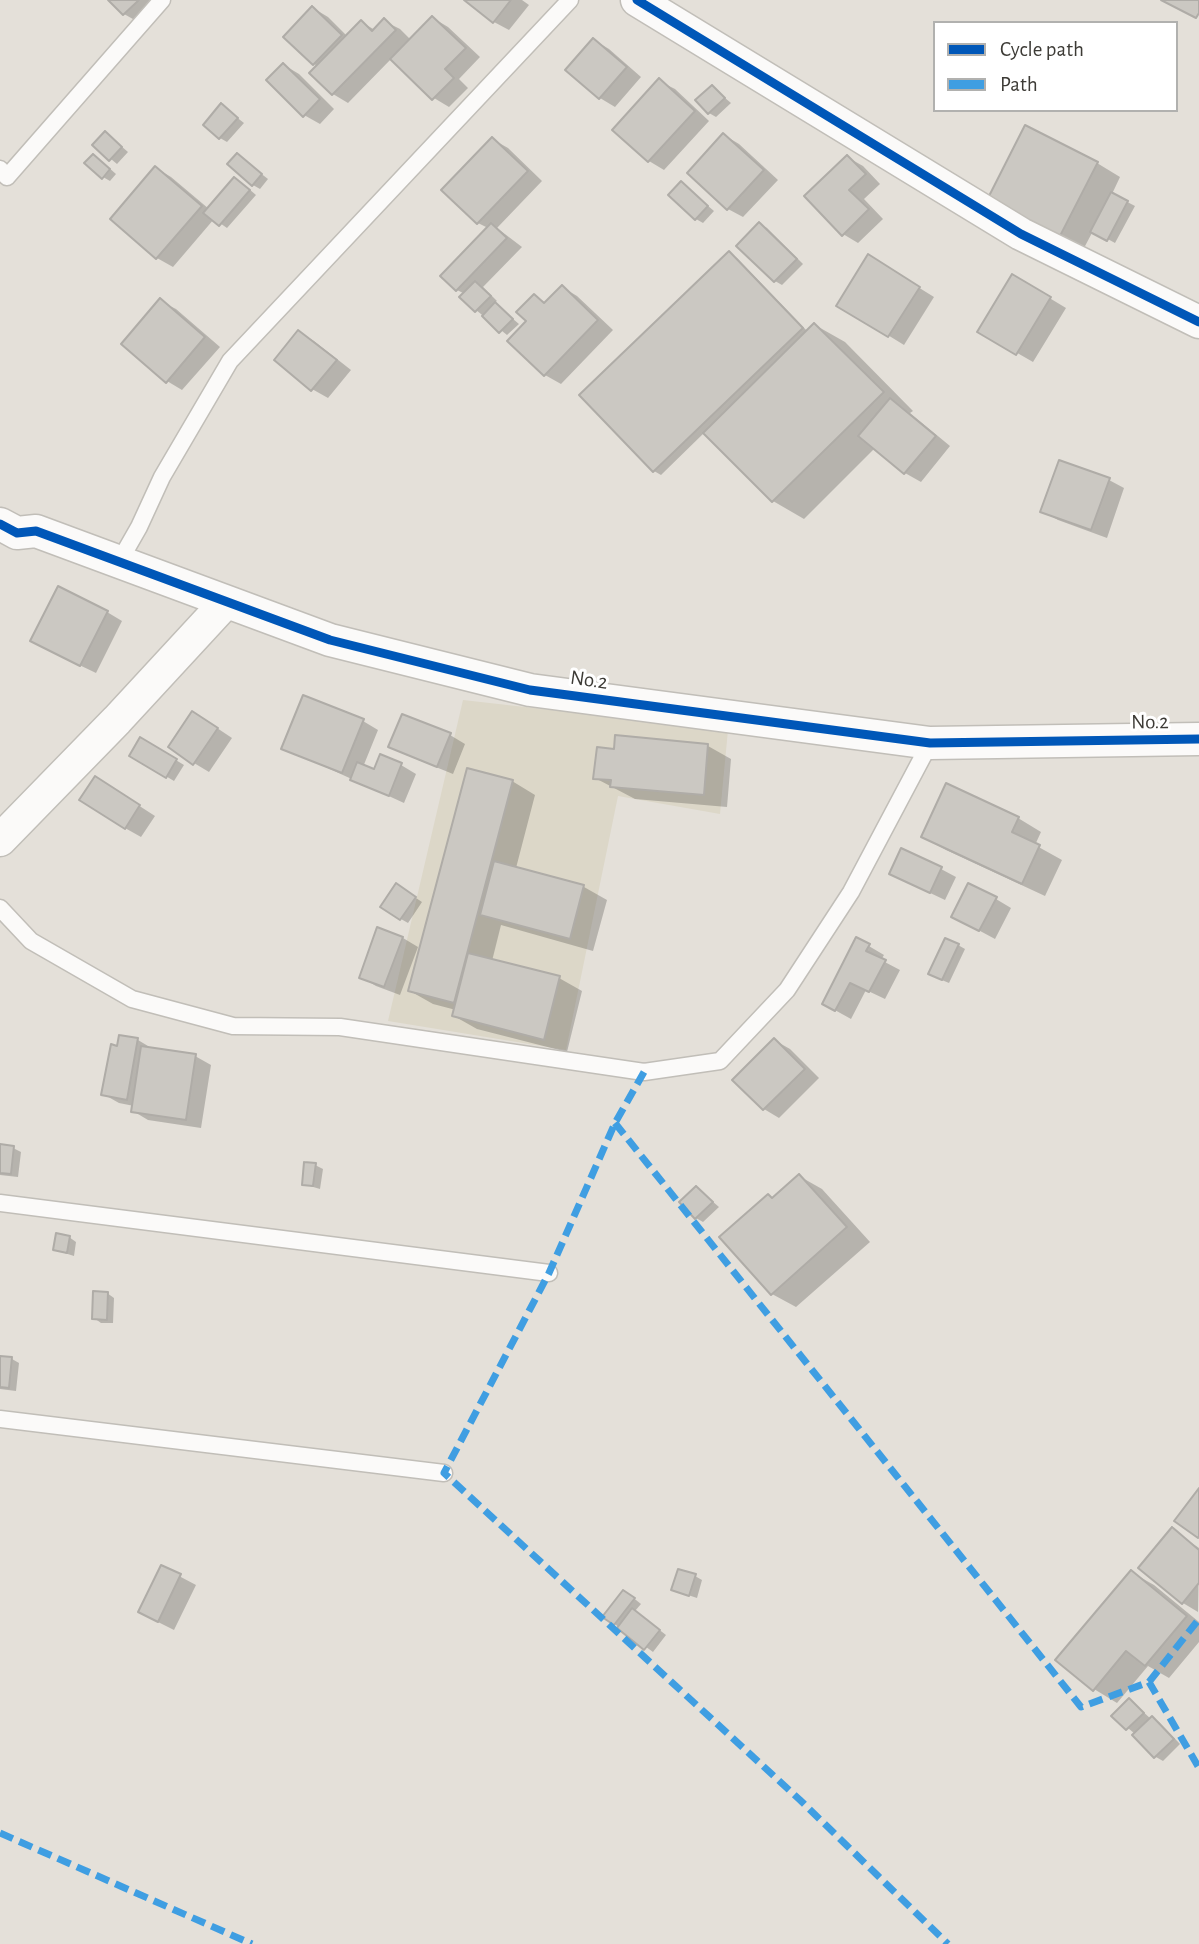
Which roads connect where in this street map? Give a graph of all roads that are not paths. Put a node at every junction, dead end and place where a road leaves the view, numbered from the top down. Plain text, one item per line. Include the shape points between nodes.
1 (162, 0) edge
2 (570, 0) edge
3 (636, 0) edge
4 (0, 169) edge
5 (1199, 322) edge
6 (0, 524) edge
7 (119, 562) junction
8 (226, 602) junction
9 (1199, 739) edge
10 (929, 743) junction
11 (0, 840) edge
12 (0, 908) edge
13 (0, 1203) edge
14 (550, 1273) dead end
15 (0, 1419) edge
16 (444, 1474) dead end

1 - 4 lane via 7,177
2 - 7 lane via 230,361
3 - 5 street via 1021,233
6 - 7 street, No.2 via 17,533 36,531
7 - 8 street, No.2
8 - 10 street, No.2 via 330,640 530,690
8 - 11 street
9 - 10 street, No.2
10 - 12 lane via 851,892 788,990 720,1061 644,1072 340,1027 233,1026 132,999 31,941
13 - 14 lane
15 - 16 lane

